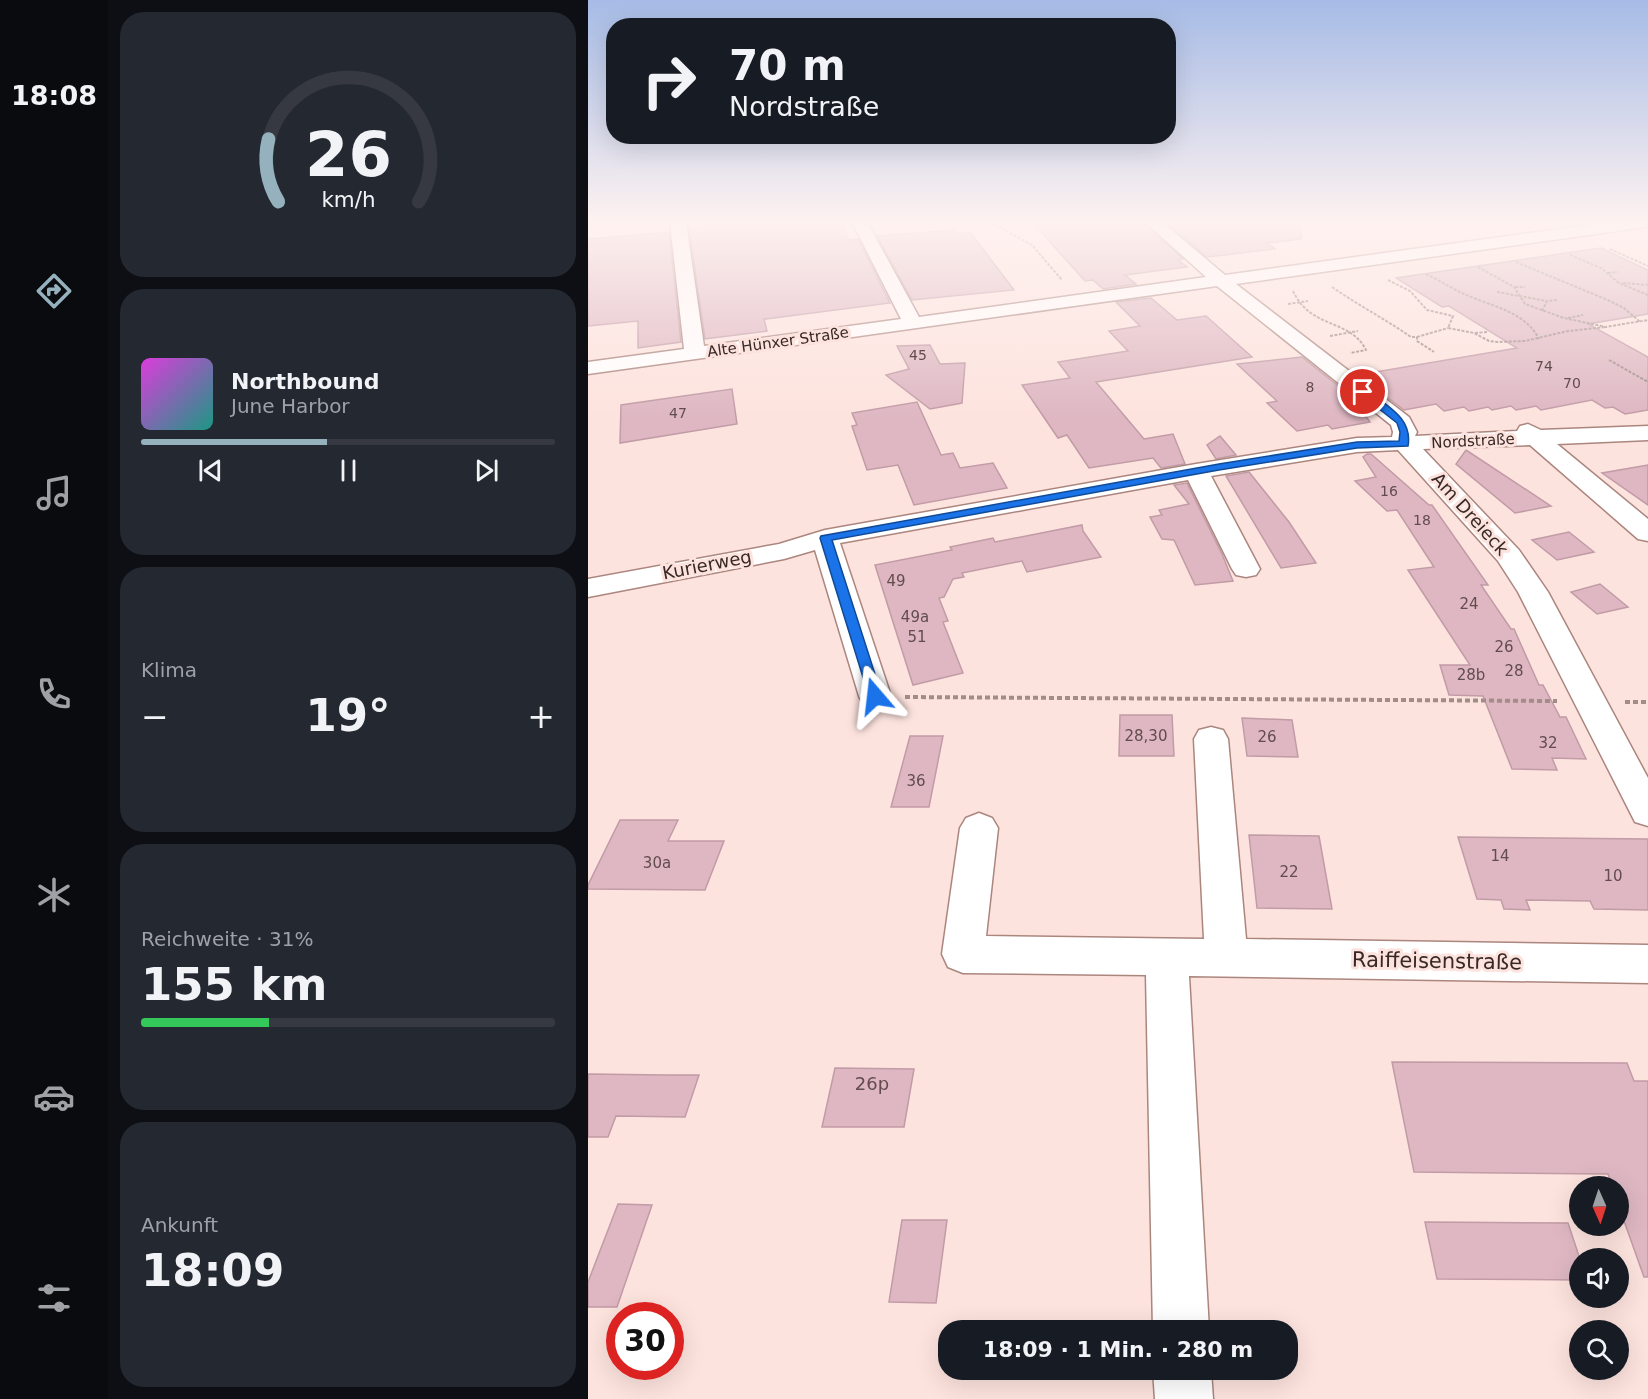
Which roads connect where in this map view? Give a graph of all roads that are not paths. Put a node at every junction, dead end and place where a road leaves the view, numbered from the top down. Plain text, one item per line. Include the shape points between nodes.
1 (686, 287) edge
2 (894, 287) edge
3 (1166, 287) edge
4 (1229, 287) edge
5 (912, 322) junction
6 (695, 354) junction
7 (588, 368) edge
8 (1648, 433) edge
9 (1405, 438) junction
10 (1539, 438) junction
11 (1196, 471) junction
12 (1648, 533) edge
13 (825, 538) junction
14 (1246, 569) dead end
15 (588, 588) edge
16 (875, 696) road end
17 (1211, 739) dead end
18 (1648, 813) edge
19 (979, 828) dead end
20 (1167, 956) junction
21 (1226, 957) junction
22 (1648, 964) edge
23 (1181, 1320) edge
24 (1183, 1380) edge
25 (1184, 1399) edge

1 - 6 street
2 - 5 street
3 - 5 street, Alte Hünxer Straße
4 - 9 street, Am Dreieck via 1401,422
5 - 6 street, Alte Hünxer Straße
6 - 7 street, Alte Hünxer Straße
8 - 10 street, Nordstraße
9 - 10 street, Nordstraße
9 - 11 street, Nordstraße
9 - 18 street, Am Dreieck via 1509,556 1533,592
10 - 12 street, Nordstraße
11 - 13 street, Nordstraße
11 - 14 street
13 - 15 street, Kurierweg via 784,551
13 - 16 street
17 - 21 street
19 - 20 street, Raiffeisenstraße via 963,954
20 - 21 street, Raiffeisenstraße
20 - 23 street
21 - 22 street, Raiffeisenstraße
24 - 25 street

